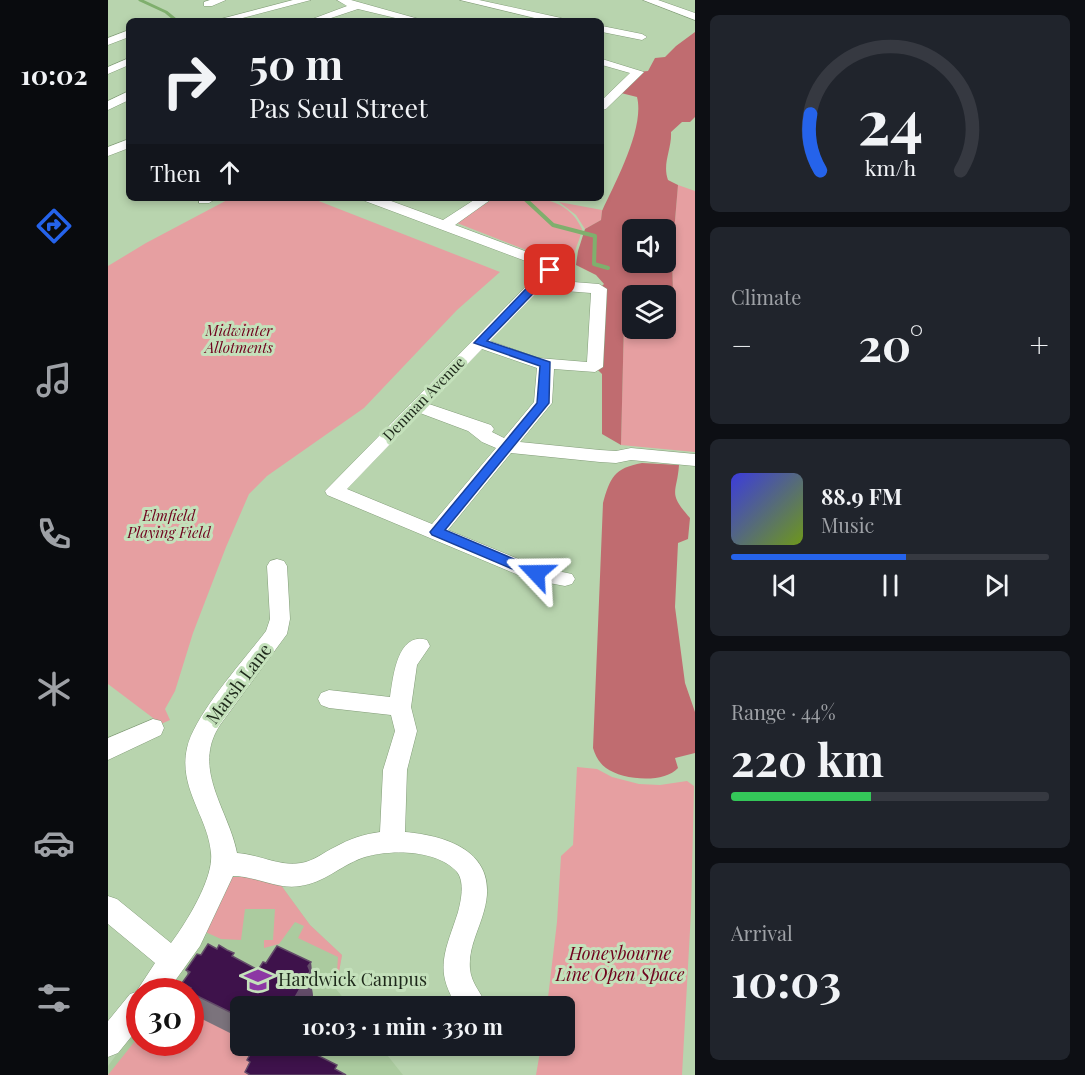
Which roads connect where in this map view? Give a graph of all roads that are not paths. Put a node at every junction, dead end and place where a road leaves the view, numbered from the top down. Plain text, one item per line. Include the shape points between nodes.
1 (306, 0) edge
2 (342, 0) edge
3 (465, 0) edge
4 (648, 0) edge
5 (357, 6) junction
6 (695, 17) edge
7 (231, 18) edge
8 (321, 18) edge
9 (408, 18) edge
10 (547, 18) edge
11 (112, 26) dead end
12 (604, 29) edge
13 (126, 32) edge
14 (126, 34) edge
15 (642, 37) dead end
16 (108, 42) edge
17 (108, 60) edge
18 (126, 62) edge
19 (604, 63) edge
20 (108, 72) edge
21 (126, 97) edge
22 (604, 104) edge
23 (108, 106) edge
24 (126, 144) edge
25 (108, 152) edge
26 (380, 201) edge
27 (482, 201) edge
28 (444, 226) junction
29 (537, 284) junction
30 (480, 343) junction
31 (546, 364) junction
32 (418, 406) junction
33 (513, 442) junction
34 (695, 460) edge
35 (436, 532) junction
36 (277, 566) dead end
37 (565, 579) dead end
38 (419, 646) dead end
39 (329, 699) dead end
40 (400, 707) junction
41 (153, 728) dead end
42 (108, 750) edge
43 (392, 842) junction
44 (224, 865) junction
45 (108, 908) edge
46 (174, 962) junction
47 (161, 978) edge
48 (465, 996) edge
49 (126, 1022) edge
50 (108, 1043) edge

1 - 7 street
2 - 5 street
3 - 10 street
4 - 6 street
5 - 8 street
5 - 9 street
11 - 13 street
12 - 15 street
14 - 16 street
17 - 18 street
18 - 20 street
19 - 22 street via 638,72
21 - 23 street
24 - 25 street
26 - 28 street
27 - 28 street
28 - 29 street via 546,264 549,272
29 - 30 street, Denman Avenue
29 - 31 street via 599,289 595,367
30 - 31 street
30 - 32 street, Denman Avenue
31 - 33 street via 543,403
32 - 33 street via 474,427 488,438
32 - 35 street, Denman Avenue via 334,491
33 - 34 street via 616,457 631,454
33 - 35 street
35 - 37 street, Denman Avenue via 536,573
36 - 44 street, Marsh Lane via 279,627 202,734 198,750 199,781 224,851
38 - 40 street via 406,663
39 - 40 street
40 - 43 street via 406,731 395,770
41 - 42 street
43 - 44 street via 357,848 299,876 252,866
43 - 48 street via 436,848 468,867 474,891 455,964
44 - 46 street via 199,921
45 - 46 street
46 - 47 street
49 - 50 street

